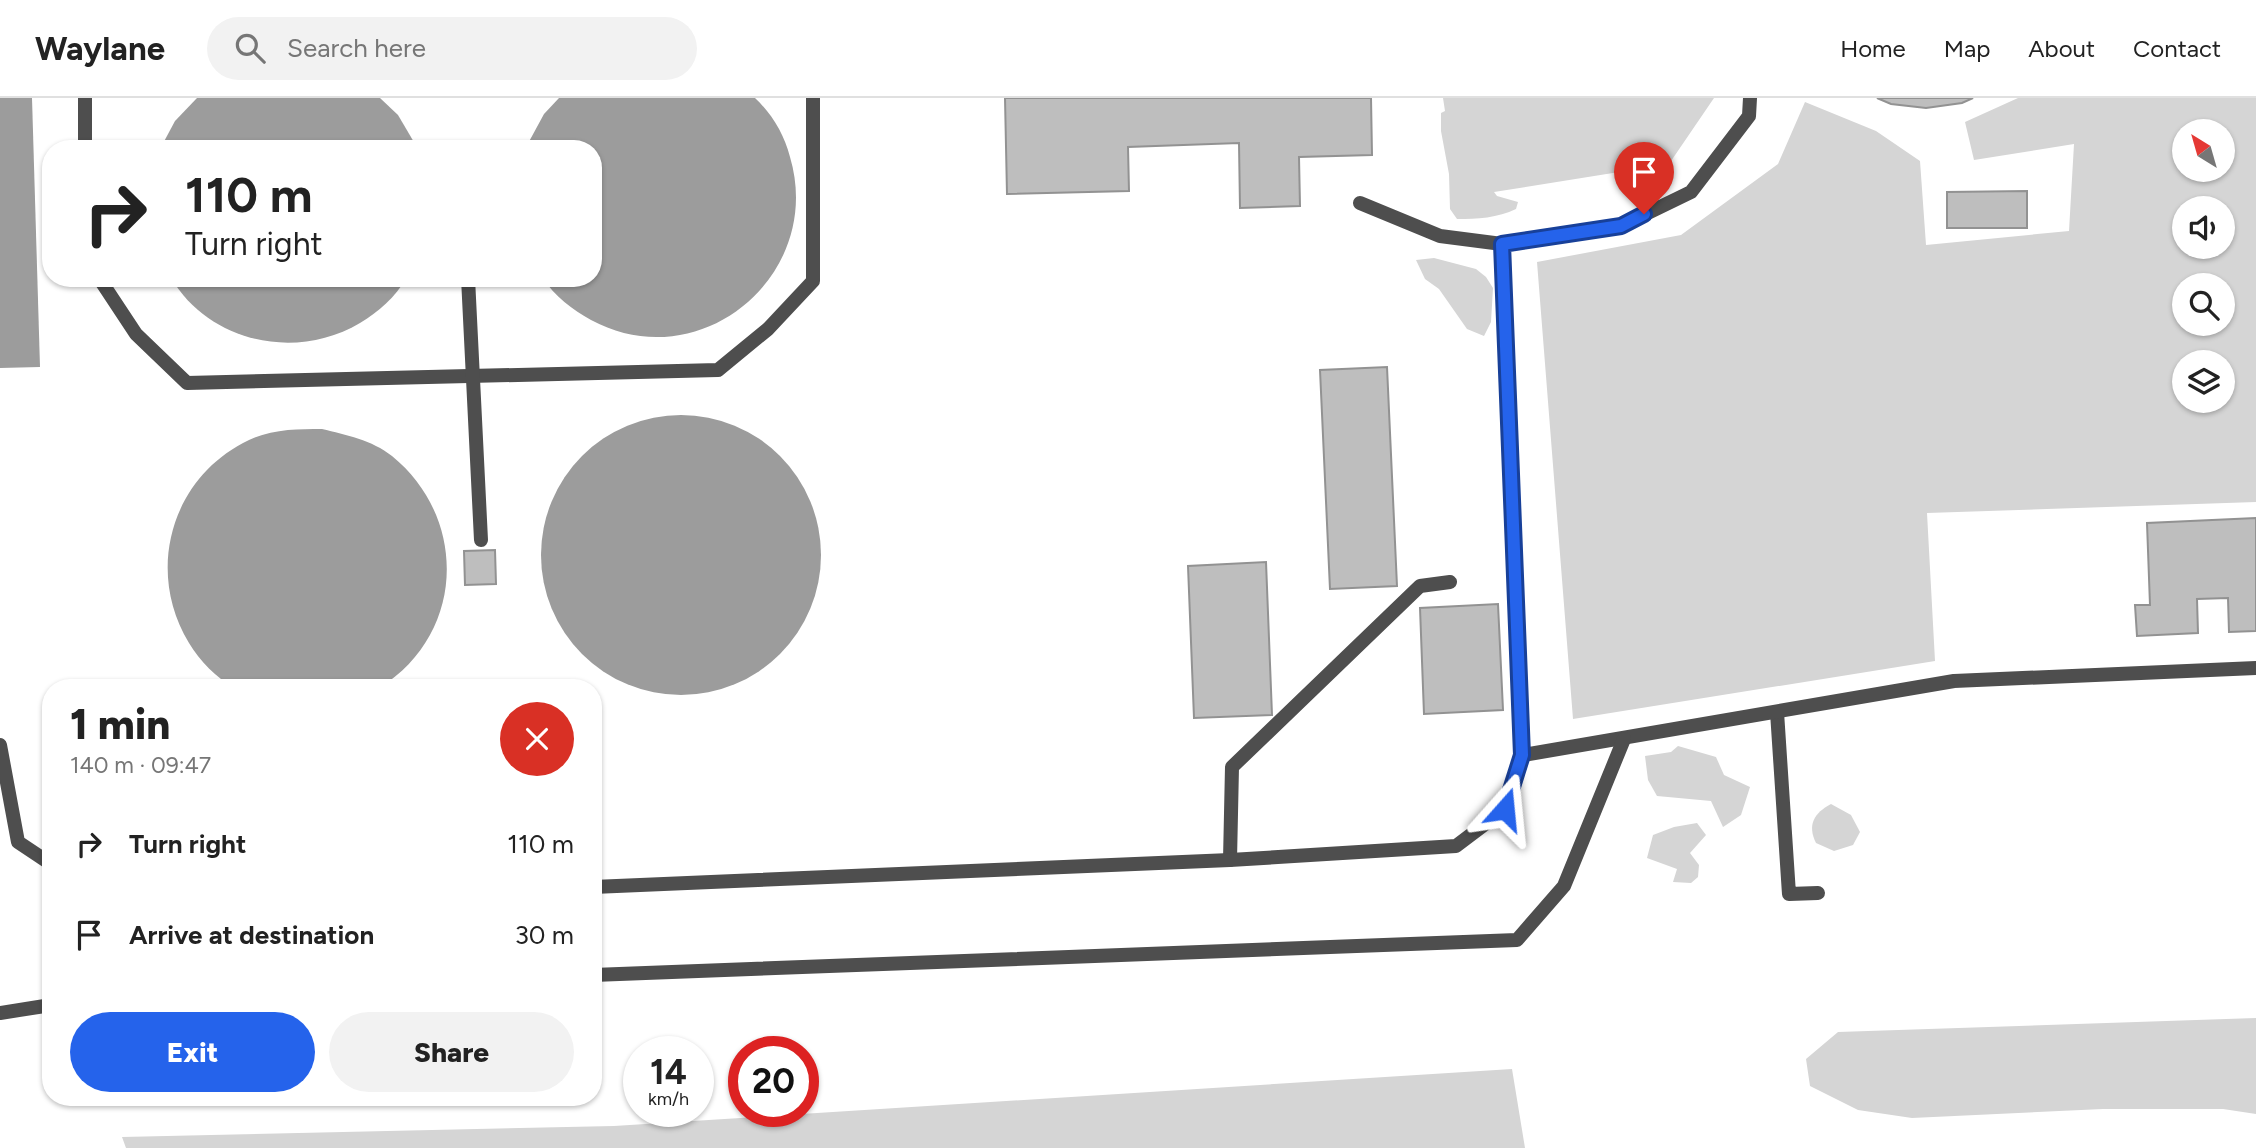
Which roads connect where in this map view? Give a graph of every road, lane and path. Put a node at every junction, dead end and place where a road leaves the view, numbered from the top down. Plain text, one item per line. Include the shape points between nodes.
1 (85, 98) edge
2 (813, 98) edge
3 (1750, 98) edge
4 (85, 140) edge
5 (1360, 204) dead end
6 (1502, 244) junction
7 (105, 287) edge
8 (468, 287) edge
9 (473, 376) junction
10 (481, 540) dead end
11 (1450, 582) dead end
12 (2256, 668) edge
13 (1777, 712) junction
14 (1624, 739) junction
15 (0, 745) edge
16 (1522, 755) junction
17 (42, 858) edge
18 (1230, 860) junction
19 (602, 887) edge
20 (1818, 893) dead end
21 (602, 975) edge
22 (42, 1006) edge
23 (0, 1013) edge

1 - 4 lane
2 - 9 lane via 813,281 718,370
3 - 6 lane via 1749,116 1690,192 1621,226
5 - 6 lane via 1440,236
6 - 16 lane
7 - 9 lane via 136,334 187,383
8 - 9 lane
9 - 10 lane
11 - 18 lane via 1420,586 1232,766
12 - 13 lane via 1955,681
13 - 14 lane
13 - 20 lane via 1788,894
14 - 16 lane
14 - 21 lane via 1564,886 1517,940
15 - 17 lane via 18,842
16 - 18 lane via 1505,809 1457,846
18 - 19 lane
22 - 23 lane

